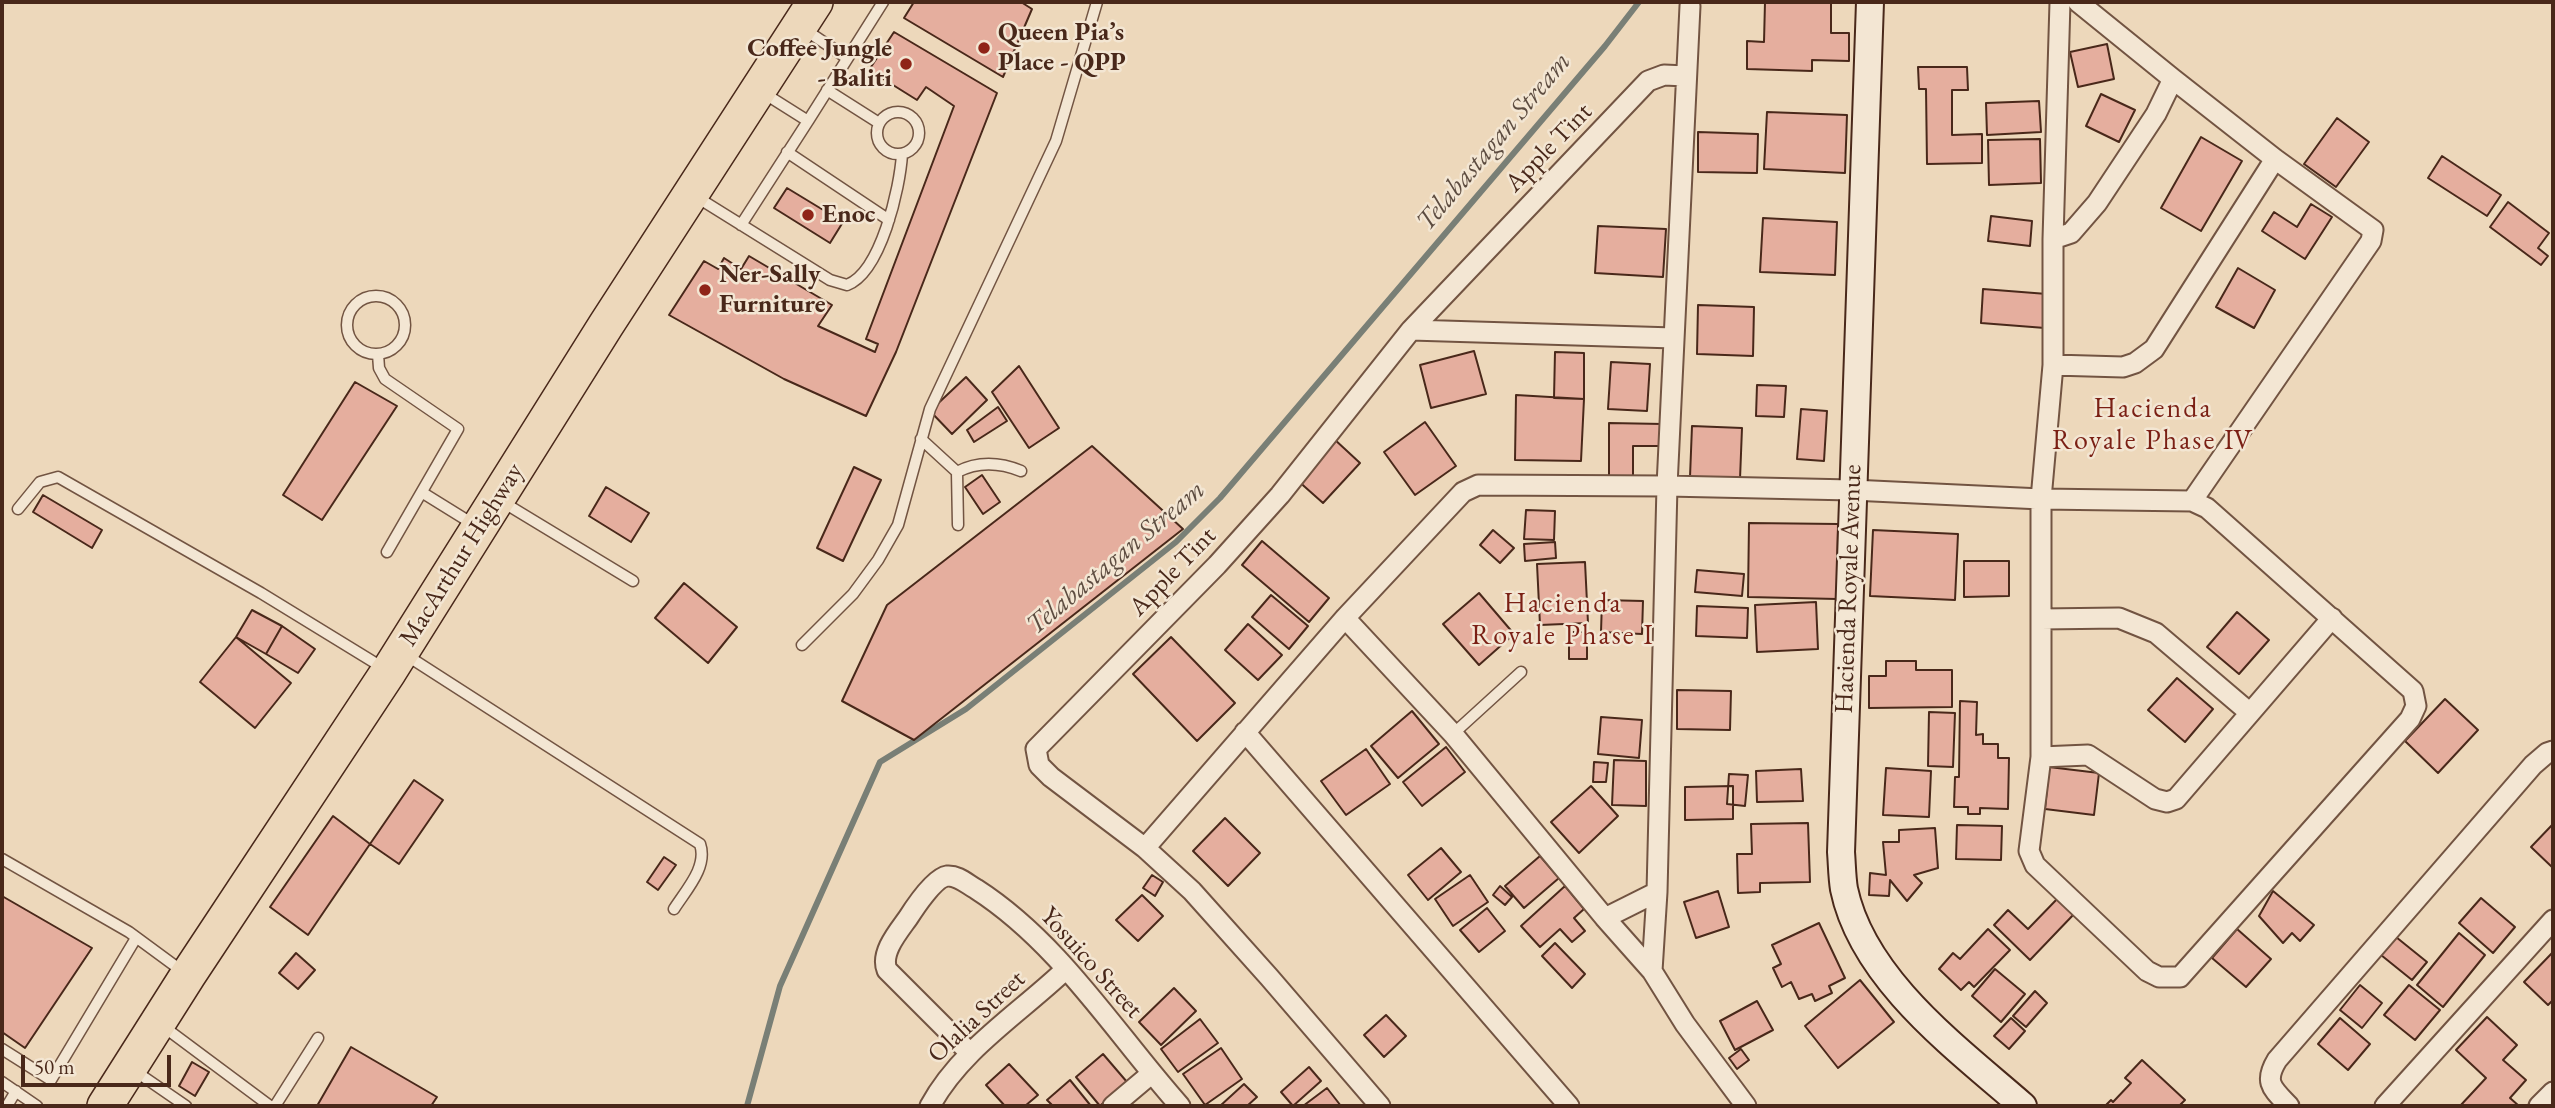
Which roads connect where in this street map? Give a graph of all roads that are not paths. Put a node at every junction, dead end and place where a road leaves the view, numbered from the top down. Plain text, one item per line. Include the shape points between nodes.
1 (884, 2) edge
2 (1097, 2) edge
3 (1870, 2) edge
4 (2060, 2) edge
5 (2078, 2) edge
6 (1690, 6) dead end
7 (807, 14) edge
8 (847, 58) junction
9 (1686, 76) junction
10 (2173, 79) junction
11 (759, 90) junction
12 (827, 90) junction
13 (808, 121) junction
14 (879, 123) junction
15 (787, 152) junction
16 (902, 154) junction
17 (2276, 159) junction
18 (692, 194) junction
19 (889, 220) junction
20 (741, 225) junction
21 (2053, 239) junction
22 (1411, 330) junction
23 (1674, 338) junction
24 (378, 354) junction
25 (2053, 365) junction
26 (921, 439) junction
27 (1021, 471) dead end
28 (957, 472) junction
29 (1667, 486) junction
30 (1852, 490) junction
31 (423, 493) junction
32 (498, 499) junction
33 (2041, 499) junction
34 (2192, 501) junction
35 (18, 509) dead end
36 (958, 525) dead end
37 (479, 528) junction
38 (387, 552) dead end
39 (633, 581) dead end
40 (1345, 618) junction
41 (2332, 618) junction
42 (2041, 619) junction
43 (802, 645) dead end
44 (395, 662) junction
45 (1521, 672) dead end
46 (2250, 713) junction
47 (1245, 732) junction
48 (1453, 734) junction
49 (2553, 751) edge
50 (2041, 757) junction
51 (1145, 848) junction
52 (2, 859) edge
53 (1657, 892) junction
54 (674, 909) dead end
55 (1605, 918) junction
56 (2553, 920) edge
57 (136, 938) junction
58 (1066, 969) junction
59 (1652, 971) junction
60 (187, 975) junction
61 (157, 1022) junction
62 (318, 1038) dead end
63 (2, 1049) edge
64 (970, 1053) junction
65 (129, 1067) junction
66 (1151, 1074) junction
67 (2, 1082) edge
68 (16, 1091) junction
69 (2553, 1092) edge
70 (7, 1106) edge
71 (37, 1106) edge
72 (105, 1106) edge
73 (186, 1106) edge
74 (270, 1106) edge
75 (275, 1106) edge
76 (930, 1106) edge
77 (1113, 1106) edge
78 (1180, 1106) edge
79 (1380, 1106) edge
80 (1569, 1106) edge
81 (1746, 1106) edge
82 (2023, 1106) edge
83 (2289, 1106) edge
84 (2385, 1106) edge
85 (2539, 1106) edge

1 - 8 lane
2 - 26 lane via 1056,141 930,409
3 - 30 street, Hacienda Royale Avenue
4 - 21 street
5 - 10 street
6 - 9 street
7 - 8 lane
7 - 11 highway, MacArthur Highway
8 - 12 lane
9 - 22 street, Apple Tint via 1664,75 1648,81
9 - 23 street
10 - 17 street
10 - 21 street via 2156,114 2098,203 2071,233
11 - 13 lane
11 - 18 highway, MacArthur Highway
12 - 13 lane
12 - 14 lane
13 - 15 lane
14 - 16 lane via 877,136 883,148
14 - 16 lane via 897,111 915,120 918,141
15 - 19 lane
15 - 20 lane
16 - 19 lane
17 - 25 street via 2154,349 2123,367
17 - 34 street via 2370,226 2372,237
18 - 20 lane
18 - 32 highway, MacArthur Highway
19 - 20 lane via 862,276 847,285 830,280
21 - 25 street
22 - 23 street
22 - 51 street, Apple Tint via 1251,527 1037,749 1039,765 1051,777
23 - 29 street
24 - 24 lane via 359,349 347,325 353,307 369,296 396,303 405,321 396,347
24 - 31 lane via 385,379 458,429
25 - 33 street
26 - 28 lane
26 - 43 lane via 898,525 878,560 853,594
27 - 28 lane via 981,464
28 - 36 lane
29 - 30 street
29 - 40 street via 1478,485 1463,492
29 - 53 street
30 - 33 street
30 - 82 street, Hacienda Royale Avenue via 1841,852 1844,890 1866,943 1898,992
31 - 37 lane
31 - 38 lane
32 - 37 highway, MacArthur Highway
32 - 39 lane
33 - 34 street
33 - 42 street
34 - 41 street via 2207,508
35 - 44 lane via 40,482 58,477 261,593
37 - 44 highway, MacArthur Highway
40 - 47 street
40 - 48 street
41 - 46 street
41 - 50 street via 2413,691 2416,706 2410,719 2180,976 2159,977 2147,971 2035,865 2029,851
42 - 46 street via 2119,618 2156,634
42 - 50 street
44 - 54 lane via 700,844 699,867
44 - 60 highway, MacArthur Highway
45 - 48 lane
46 - 50 street via 2176,799 2166,802 2088,755
47 - 51 street
47 - 80 street
48 - 55 street
49 - 83 street via 2533,765 2277,1060 2269,1073 2271,1088
51 - 79 street, Apple Tint via 1192,891
52 - 57 lane
53 - 55 street
53 - 59 street
55 - 59 street
56 - 84 street
57 - 60 lane
57 - 63 lane via 51,1080
58 - 64 street, Olalia Street
58 - 64 street, Yosuico Street via 992,900 958,878 936,881 908,918 884,963
58 - 66 street, Yosuico Street
59 - 81 street
60 - 61 highway, MacArthur Highway
61 - 65 highway, MacArthur Highway
61 - 74 lane
62 - 75 lane
64 - 76 street, Olalia Street
65 - 72 highway, MacArthur Highway
65 - 73 lane
66 - 77 street
66 - 78 street, Yosuico Street
67 - 68 lane
68 - 70 lane
68 - 71 lane
69 - 85 street

